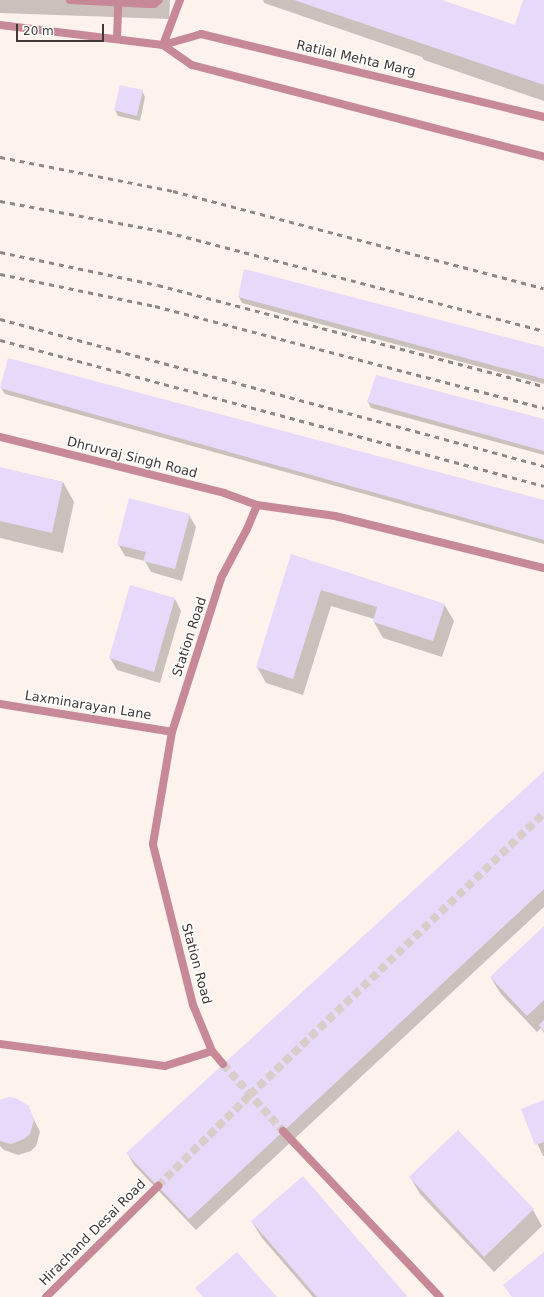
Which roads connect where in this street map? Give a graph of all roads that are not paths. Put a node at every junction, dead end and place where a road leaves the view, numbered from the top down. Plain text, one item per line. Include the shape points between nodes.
1 (70, 0) edge
2 (159, 0) edge
3 (180, 0) edge
4 (118, 3) junction
5 (0, 25) edge
6 (117, 40) junction
7 (163, 45) junction
8 (544, 117) edge
9 (544, 157) edge
10 (0, 437) edge
11 (257, 505) junction
12 (544, 568) edge
13 (0, 704) edge
14 (172, 732) junction
15 (0, 1044) edge
16 (212, 1050) junction
17 (223, 1064) tunnel mouth
18 (283, 1131) tunnel mouth
19 (158, 1186) tunnel mouth
20 (46, 1297) edge
21 (440, 1297) edge

1 - 4 street
2 - 4 street via 154,4
3 - 7 street
4 - 6 street
5 - 6 street
6 - 7 street
7 - 8 street, Ratilal Mehta Marg via 201,34
7 - 9 street via 192,65
10 - 11 street, Dhruvraj Singh Road via 224,493
11 - 12 street via 335,516
11 - 14 street, Station Road via 221,578
13 - 14 street, Laxminarayan Lane
14 - 16 street, Station Road via 153,844 193,1005
15 - 16 street via 165,1066
16 - 17 street, Station Road
18 - 21 street
19 - 20 street, Hirachand Desai Road

